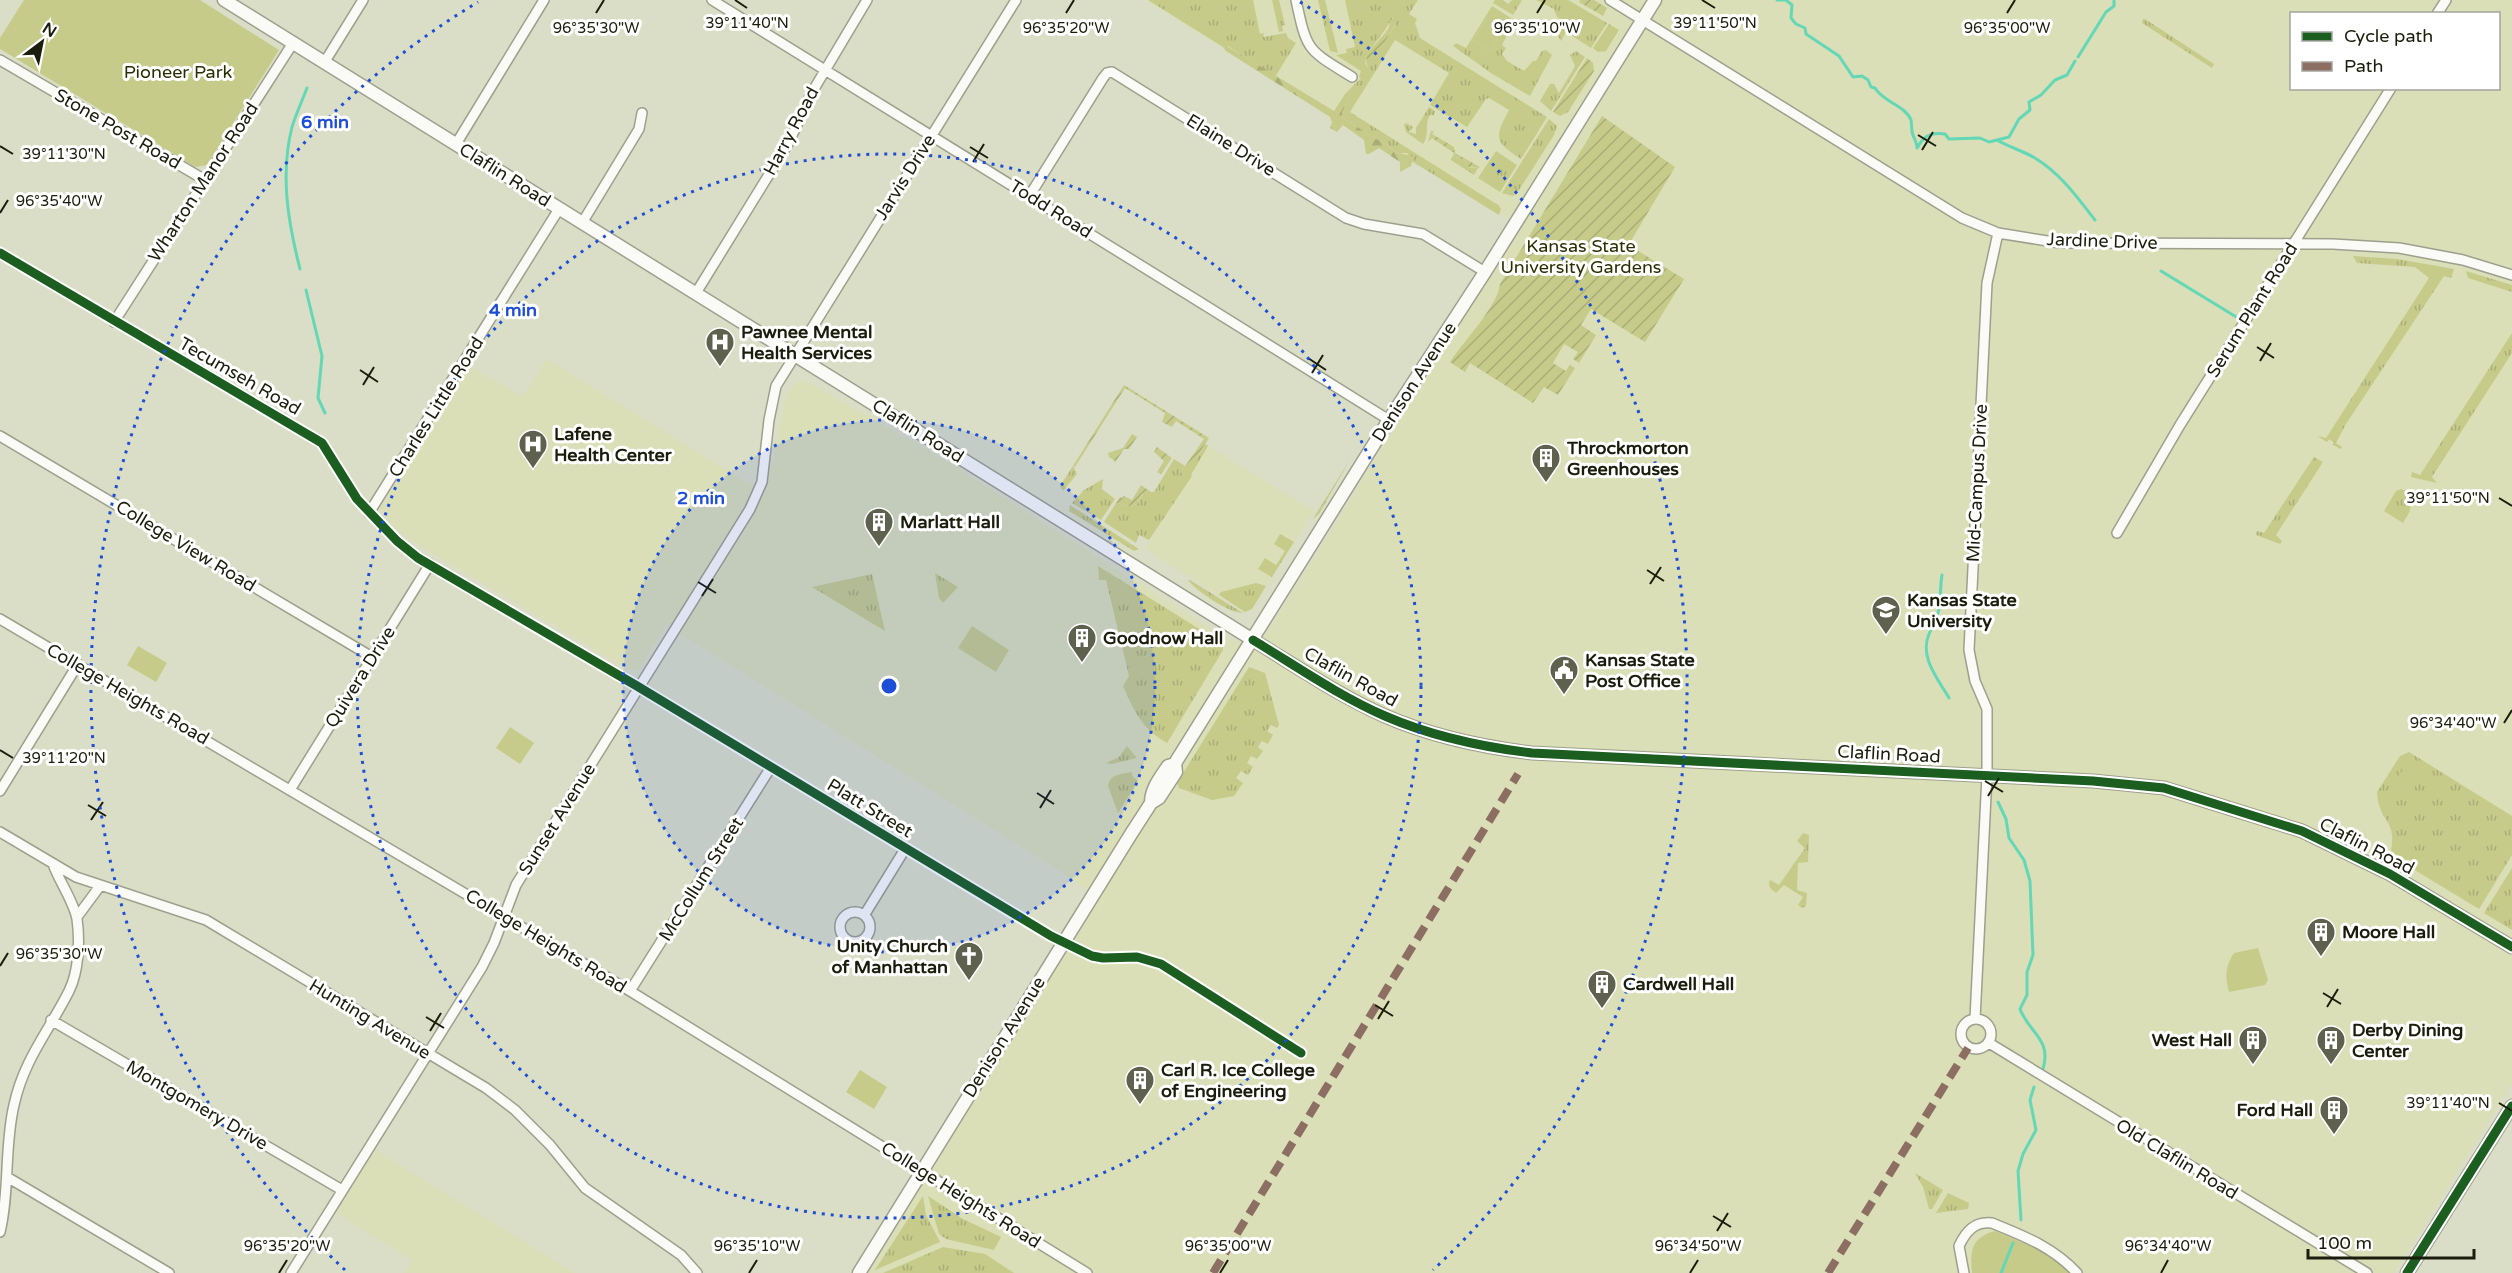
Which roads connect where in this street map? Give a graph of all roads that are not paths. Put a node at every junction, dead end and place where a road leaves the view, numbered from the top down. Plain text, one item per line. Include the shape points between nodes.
1 (224, 0) edge
2 (363, 0) edge
3 (544, 0) edge
4 (712, 0) edge
5 (867, 0) edge
6 (1016, 0) edge
7 (1296, 0) edge
8 (1610, 0) edge
9 (1654, 0) edge
10 (1642, 20) junction
11 (293, 43) junction
12 (0, 60) edge
13 (324, 63) junction
14 (824, 70) junction
15 (1352, 77) dead end
16 (2390, 90) edge
17 (642, 113) dead end
18 (931, 136) junction
19 (456, 144) junction
20 (205, 180) junction
21 (1030, 195) junction
22 (560, 209) junction
23 (582, 223) junction
24 (1998, 233) junction
25 (2295, 243) junction
26 (0, 253) edge
27 (1485, 272) junction
28 (2512, 275) edge
29 (696, 293) junction
30 (114, 322) junction
31 (795, 355) junction
32 (1389, 420) junction
33 (0, 436) edge
34 (369, 513) junction
35 (2117, 533) dead end
36 (429, 564) junction
37 (0, 619) edge
38 (1253, 640) junction
39 (372, 657) junction
40 (78, 664) junction
41 (640, 688) junction
42 (771, 767) junction
43 (1987, 775) junction
44 (290, 790) junction
45 (0, 791) edge
46 (0, 832) edge
47 (904, 849) junction
48 (53, 864) junction
49 (100, 886) junction
50 (865, 914) dead end
51 (504, 916) junction
52 (77, 917) junction
53 (1063, 943) junction
54 (2512, 947) edge
55 (630, 991) junction
56 (1975, 1019) junction
57 (51, 1020) junction
58 (1989, 1043) junction
59 (428, 1053) junction
60 (1301, 1053) dead end
61 (2512, 1106) edge
62 (921, 1170) junction
63 (7, 1177) junction
64 (342, 1190) junction
65 (0, 1232) edge
66 (169, 1273) edge
67 (291, 1273) edge
68 (697, 1273) edge
69 (859, 1273) edge
70 (1087, 1273) edge
71 (1964, 1273) edge
72 (2076, 1273) edge
73 (2367, 1273) edge
74 (2407, 1273) edge

1 - 11 street, Claflin Road
2 - 13 street
3 - 19 street
4 - 14 street, Todd Road
5 - 14 street, Harry Road
6 - 18 street, Jarvis Drive
7 - 15 street via 1306,44
8 - 10 street, Jardine Drive
9 - 10 street, Denison Avenue
10 - 24 street, Jardine Drive via 1962,218
10 - 27 street, Denison Avenue
11 - 13 street, Claflin Road
11 - 20 street, Wharton Manor Road
12 - 20 street, Stone Post Road
13 - 19 street, Claflin Road
14 - 18 street, Todd Road
14 - 29 street, Harry Road via 789,142
16 - 25 street, Serum Plant Road
17 - 23 street via 639,129
18 - 21 street, Todd Road
18 - 31 street, Jarvis Drive
19 - 22 street, Claflin Road
20 - 30 street, Wharton Manor Road
21 - 27 street, Elaine Drive via 1103,78 1112,72 1346,218 1423,234
21 - 32 street, Todd Road
22 - 23 street, Claflin Road
22 - 34 street, Charles Little Road
23 - 29 street, Claflin Road
24 - 25 street, Jardine Drive via 2060,243
24 - 43 street, Mid-Campus Drive via 1987,283 1969,650 1975,681 1987,709
25 - 28 street, Jardine Drive via 2399,248 2463,260
25 - 35 street, Serum Plant Road
26 - 30 street, Tecumseh Road
27 - 32 street, Denison Avenue
29 - 31 street, Claflin Road
30 - 34 street, Tecumseh Road via 322,443
31 - 38 street, Claflin Road
31 - 41 street, Sunset Avenue via 771,402 762,482 750,508
32 - 38 street, Denison Avenue
33 - 39 street, College View Road
34 - 36 street, Tecumseh Road via 397,541
36 - 39 street, Quivera Drive
36 - 41 street, Platt Street
37 - 40 street, College Heights Road
38 - 43 street, Claflin Road via 1386,717 1493,748
38 - 53 street, Denison Avenue via 1175,764 1176,772 1159,798 1151,803
39 - 44 street, Quivera Drive
40 - 44 street, College Heights Road
40 - 45 street
41 - 42 street, Platt Street
41 - 51 street, Sunset Avenue via 516,885
42 - 47 street, Platt Street
42 - 55 street, McCollum Street
43 - 54 street, Claflin Road via 2164,788 2302,831 2390,874
43 - 56 street, Mid-Campus Drive
44 - 51 street, College Heights Road
46 - 48 street, Hunting Avenue
47 - 50 street
47 - 53 street, Platt Street
48 - 49 street, Hunting Avenue
48 - 52 street
49 - 52 street
49 - 59 street, Hunting Avenue via 206,920
51 - 55 street, College Heights Road
51 - 59 street, Sunset Avenue via 482,967
52 - 57 street via 75,972 70,990
53 - 60 street, Platt Street via 1092,956 1137,957 1161,964
53 - 62 street, Denison Avenue
55 - 62 street, College Heights Road
56 - 58 street via 1989,1027
56 - 58 street via 1963,1026 1962,1042 1973,1050
57 - 63 street via 21,1079 9,1128
57 - 64 street, Montgomery Drive
58 - 73 street, Old Claflin Road
59 - 64 street, Sunset Avenue
59 - 68 street, Hunting Avenue via 515,1110 585,1188 681,1255
61 - 74 street
62 - 69 street, Denison Avenue
62 - 70 street, College Heights Road
63 - 65 street
63 - 66 street
64 - 67 street, Sunset Avenue
71 - 72 street via 1959,1246 1970,1228 1992,1222 2052,1251

